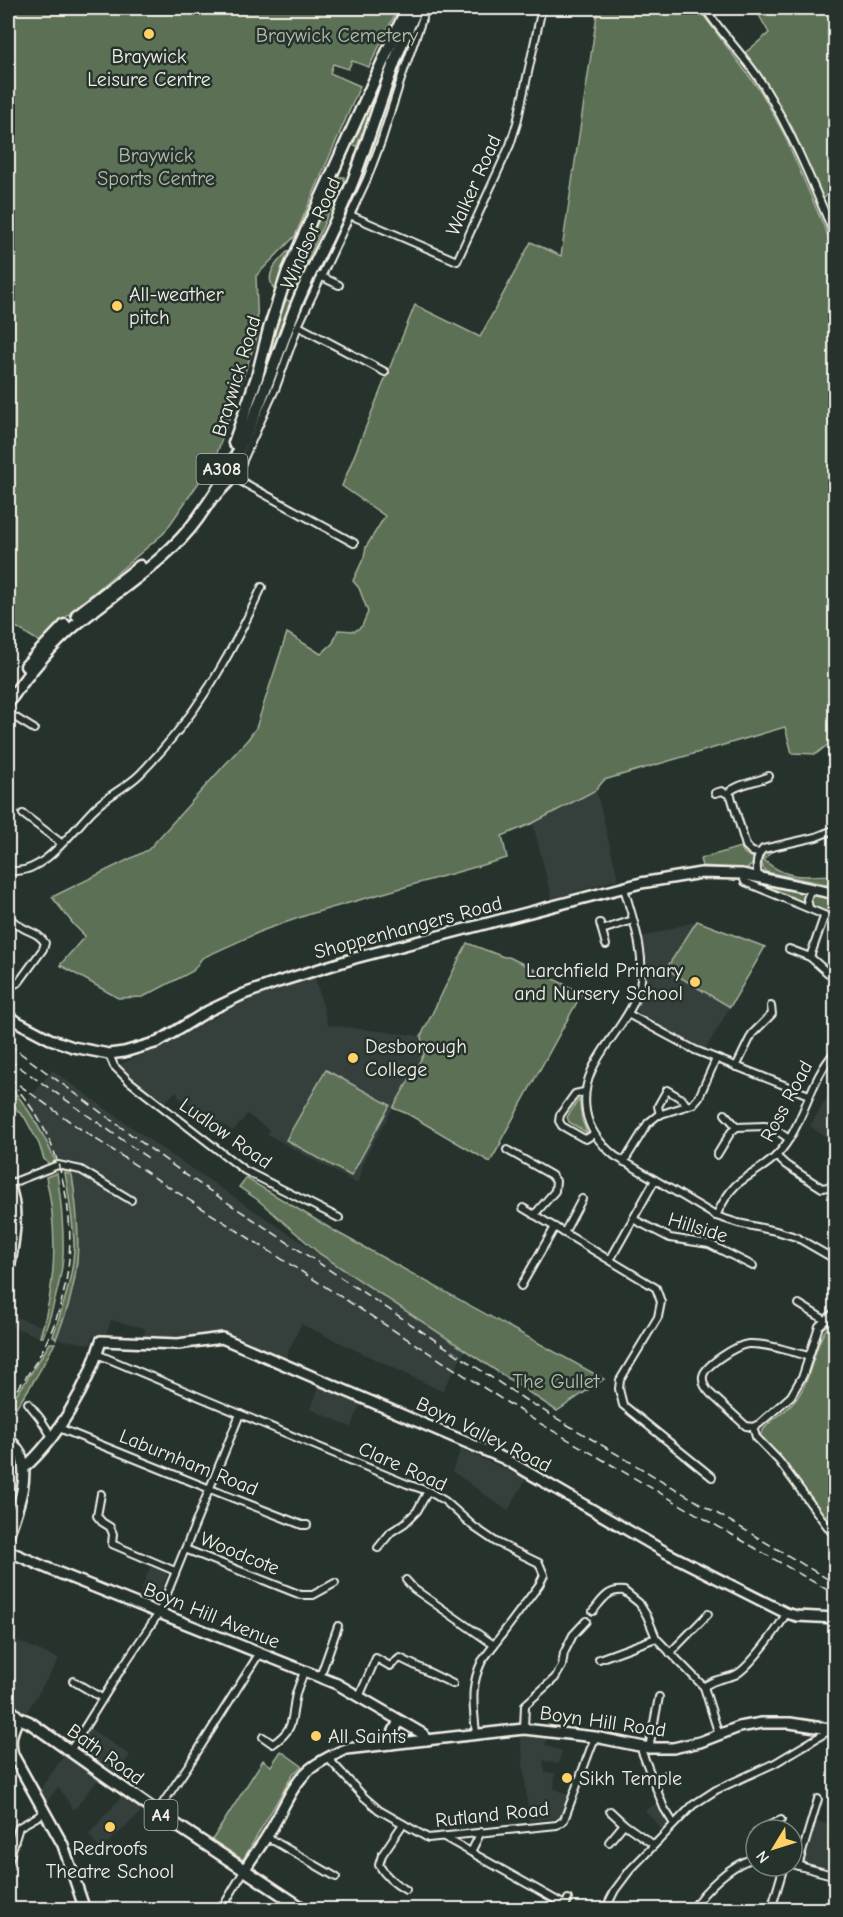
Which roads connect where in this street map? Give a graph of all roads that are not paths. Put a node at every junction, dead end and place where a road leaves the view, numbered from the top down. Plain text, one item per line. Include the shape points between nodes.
1 (407, 8) edge
2 (417, 8) edge
3 (426, 8) edge
4 (542, 8) edge
5 (705, 8) edge
6 (350, 214) junction
7 (836, 239) edge
8 (320, 276) junction
9 (339, 285) dead end
10 (298, 326) junction
11 (385, 373) dead end
12 (235, 478) junction
13 (196, 520) junction
14 (354, 543) dead end
15 (262, 587) dead end
16 (8, 690) edge
17 (8, 703) edge
18 (8, 712) edge
19 (34, 729) dead end
20 (769, 776) dead end
21 (728, 793) junction
22 (715, 794) dead end
23 (23, 814) dead end
24 (836, 829) edge
25 (62, 843) junction
26 (759, 853) junction
27 (8, 870) edge
28 (742, 874) junction
29 (758, 876) junction
30 (624, 888) junction
31 (811, 888) junction
32 (836, 894) edge
33 (809, 908) junction
34 (825, 916) junction
35 (8, 917) edge
36 (633, 920) junction
37 (836, 920) edge
38 (606, 945) dead end
39 (789, 949) dead end
40 (810, 957) junction
41 (828, 973) dead end
42 (8, 984) edge
43 (628, 1014) junction
44 (8, 1017) edge
45 (777, 1020) dead end
46 (836, 1051) edge
47 (109, 1054) junction
48 (716, 1059) junction
49 (736, 1067) junction
50 (584, 1092) junction
51 (809, 1095) junction
52 (687, 1106) junction
53 (725, 1114) dead end
54 (660, 1115) junction
55 (736, 1127) junction
56 (594, 1134) junction
57 (789, 1139) junction
58 (507, 1150) dead end
59 (717, 1155) dead end
60 (776, 1156) junction
61 (624, 1162) junction
62 (655, 1180) junction
63 (836, 1182) edge
64 (8, 1183) edge
65 (582, 1199) dead end
66 (131, 1200) dead end
67 (523, 1208) dead end
68 (534, 1215) junction
69 (716, 1216) junction
70 (339, 1218) dead end
71 (633, 1219) junction
72 (555, 1227) junction
73 (564, 1233) junction
74 (610, 1260) junction
75 (836, 1260) edge
76 (753, 1266) dead end
77 (8, 1275) edge
78 (521, 1286) dead end
79 (799, 1304) dead end
80 (836, 1311) edge
81 (825, 1320) junction
82 (97, 1354) junction
83 (809, 1356) junction
84 (28, 1403) dead end
85 (240, 1414) junction
86 (753, 1426) junction
87 (59, 1428) junction
88 (52, 1437) junction
89 (8, 1438) edge
90 (24, 1468) junction
91 (712, 1477) dead end
92 (210, 1490) junction
93 (428, 1491) junction
94 (101, 1494) dead end
95 (307, 1525) dead end
96 (8, 1536) edge
97 (836, 1538) edge
98 (378, 1548) dead end
99 (185, 1549) junction
100 (8, 1551) edge
101 (176, 1570) junction
102 (406, 1581) dead end
103 (335, 1583) dead end
104 (593, 1611) dead end
105 (159, 1613) junction
106 (786, 1613) junction
107 (708, 1614) dead end
108 (836, 1618) edge
109 (586, 1621) dead end
110 (338, 1626) dead end
111 (656, 1638) junction
112 (494, 1646) junction
113 (670, 1653) junction
114 (259, 1654) junction
115 (599, 1659) dead end
116 (304, 1671) junction
117 (320, 1677) junction
118 (73, 1681) dead end
119 (453, 1684) dead end
120 (704, 1687) junction
121 (359, 1697) junction
122 (659, 1697) dead end
123 (102, 1698) junction
124 (8, 1708) edge
125 (20, 1718) junction
126 (399, 1721) junction
127 (524, 1729) junction
128 (834, 1729) edge
129 (476, 1735) junction
130 (719, 1736) junction
131 (263, 1737) dead end
132 (595, 1737) junction
133 (426, 1740) junction
134 (391, 1744) junction
135 (646, 1750) junction
136 (70, 1751) junction
137 (10, 1756) edge
138 (327, 1757) junction
139 (666, 1775) dead end
140 (653, 1780) junction
141 (818, 1798) dead end
142 (610, 1811) dead end
143 (157, 1812) junction
144 (44, 1813) junction
145 (403, 1824) junction
146 (624, 1824) junction
147 (674, 1824) junction
148 (482, 1832) junction
149 (267, 1837) junction
150 (444, 1837) junction
151 (804, 1839) edge
152 (609, 1842) dead end
153 (654, 1845) junction
154 (471, 1852) junction
155 (8, 1863) edge
156 (744, 1863) edge
157 (379, 1865) junction
158 (804, 1867) edge
159 (371, 1868) dead end
160 (244, 1871) junction
161 (836, 1876) edge
162 (336, 1877) dead end
163 (780, 1878) edge
164 (406, 1890) dead end
165 (836, 1897) edge
166 (566, 1904) edge
167 (85, 1910) edge
168 (221, 1910) edge
169 (305, 1910) edge
170 (605, 1910) edge
171 (692, 1910) edge
172 (771, 1910) edge
173 (832, 1910) edge

1 - 16 main road, Braywick Road / A308 via 288,271 245,416 228,459 203,501 172,538 57,632
2 - 13 main road, Windsor Road / A308 via 356,175 299,301 255,414 234,462
3 - 6 street, Braywick Road via 381,142
4 - 6 street, Walker Road via 510,145 457,261
5 - 7 street via 762,84 783,120
6 - 8 street, Braywick Road
8 - 9 street
8 - 10 street, Braywick Road
10 - 11 street
10 - 12 street, Braywick Road via 276,387
12 - 13 street, Braywick Road
12 - 14 street
13 - 17 main road, Windsor Road / A308 via 152,565 79,622 36,665
15 - 25 street via 240,636 191,715 137,776 97,806
18 - 19 street
20 - 21 street
21 - 22 street
21 - 26 street via 746,846
23 - 25 street
24 - 26 street
25 - 27 street via 27,871
26 - 29 street
28 - 29 street, Shoppenhangers Road
28 - 30 street, Shoppenhangers Road via 701,873
28 - 33 street via 745,882
29 - 31 street, Shoppenhangers Road
30 - 36 street
30 - 47 street, Shoppenhangers Road via 278,982 208,1011 158,1042
31 - 32 street, Shoppenhangers Road
31 - 33 street
33 - 34 street
34 - 37 street
34 - 40 street
35 - 42 street via 45,943 19,982
36 - 38 street via 601,926
36 - 43 street via 642,964 640,989
39 - 40 street
40 - 41 street
43 - 48 street
43 - 50 street via 589,1074
44 - 47 street, Shoppenhangers Road via 50,1039
45 - 49 street via 771,1010 752,1034
46 - 51 street, Ross Road via 822,1068
47 - 70 street, Ludlow Road via 114,1066 129,1081 244,1170
48 - 49 street
48 - 52 street via 699,1097
49 - 51 street
50 - 56 street via 586,1115
50 - 56 street via 575,1094 559,1121 583,1138
51 - 57 street, Ross Road
52 - 54 street
52 - 54 street via 667,1090 658,1106
53 - 55 street
54 - 61 street via 648,1123
55 - 57 street via 772,1127
55 - 59 street via 719,1145
56 - 61 street
57 - 60 street, Ross Road
58 - 68 street via 556,1181 555,1191
60 - 63 street via 822,1188
60 - 69 street, Ross Road via 735,1186
61 - 62 street
62 - 69 street
62 - 71 street
64 - 66 street via 58,1165 81,1170
64 - 77 street via 15,1225
65 - 73 street
67 - 68 street
68 - 72 street
69 - 75 street via 796,1237
71 - 74 street
71 - 76 street, Hillside via 670,1238 709,1244
72 - 73 street
72 - 78 street
73 - 74 street
74 - 91 street via 656,1288 661,1302 658,1317 620,1380 623,1405
79 - 81 street
80 - 81 street
81 - 83 street via 819,1326
82 - 85 street, Clare Road
82 - 87 street via 86,1382
82 - 106 street, Boyn Valley Road via 101,1341 178,1344 222,1338 503,1458 667,1553
83 - 86 street via 791,1396
83 - 86 street via 747,1344 735,1348 703,1374 706,1388 746,1426
84 - 88 street
85 - 92 street
85 - 93 street, Clare Road
86 - 97 street via 756,1437
87 - 88 street
87 - 92 street, Laburnham Road
88 - 90 street
89 - 90 street via 21,1455
90 - 96 street
92 - 95 street, Laburnham Road
92 - 99 street
93 - 98 street via 417,1511
93 - 112 street, Clare Road via 496,1542 542,1568 544,1575 539,1585
94 - 101 street via 97,1516 110,1527 110,1544
99 - 101 street
99 - 103 street, Woodcote via 301,1595 313,1595
100 - 105 street, Boyn Hill Avenue
101 - 105 street
102 - 112 street
104 - 111 street via 606,1594 624,1591 639,1603
105 - 114 street, Boyn Hill Avenue
105 - 123 street
106 - 108 street, Boyn Valley Road
106 - 120 street via 742,1670
107 - 113 street
109 - 127 street via 573,1635 555,1678 525,1705
110 - 117 street
111 - 113 street
111 - 115 street
112 - 129 street, Clare Road via 475,1675
113 - 120 street
114 - 116 street, Boyn Hill Avenue
114 - 143 street
116 - 117 street, Boyn Hill Avenue
116 - 131 street via 288,1730 273,1744
117 - 121 street, Boyn Hill Avenue
118 - 123 street
119 - 121 street via 400,1658 390,1666 376,1658
120 - 130 street
121 - 126 street, Boyn Hill Avenue
122 - 135 street
123 - 136 street
124 - 125 main road, Bath Road / A4
125 - 136 main road, Bath Road / A4
125 - 137 street via 11,1734
126 - 133 street, Boyn Hill Avenue via 423,1734
126 - 134 street
127 - 129 street, Boyn Hill Road
127 - 132 street, Boyn Hill Road
128 - 130 street, Boyn Hill Road via 762,1723
128 - 147 street via 710,1794
129 - 133 street, Boyn Hill Road
130 - 135 street, Boyn Hill Road via 673,1748
132 - 135 street, Boyn Hill Road
132 - 148 street, Rutland Road via 564,1820 557,1825
133 - 134 street, Boyn Hill Road
134 - 138 street, Boyn Hill Road via 346,1749
135 - 140 street
136 - 143 main road, Bath Road / A4
137 - 144 street
138 - 145 street, Rutland Road via 364,1797
138 - 149 street, Boyn Hill Road via 298,1783
139 - 140 street
140 - 147 street
141 - 151 street
142 - 146 street
143 - 160 main road, Bath Road / A4
144 - 155 street via 20,1827
144 - 167 street via 63,1845
145 - 150 street, Rutland Road via 428,1838
145 - 157 street via 381,1855
146 - 152 street
146 - 153 street
147 - 153 street
148 - 150 street, Rutland Road
148 - 154 street
149 - 160 street, Boyn Hill Road
149 - 162 street
150 - 154 street
153 - 170 street via 630,1870
154 - 166 street
156 - 171 street via 703,1894
157 - 159 street
157 - 164 street via 383,1873
158 - 161 street
160 - 168 street
160 - 169 main road, Bath Road / A4
163 - 172 street
165 - 173 street

